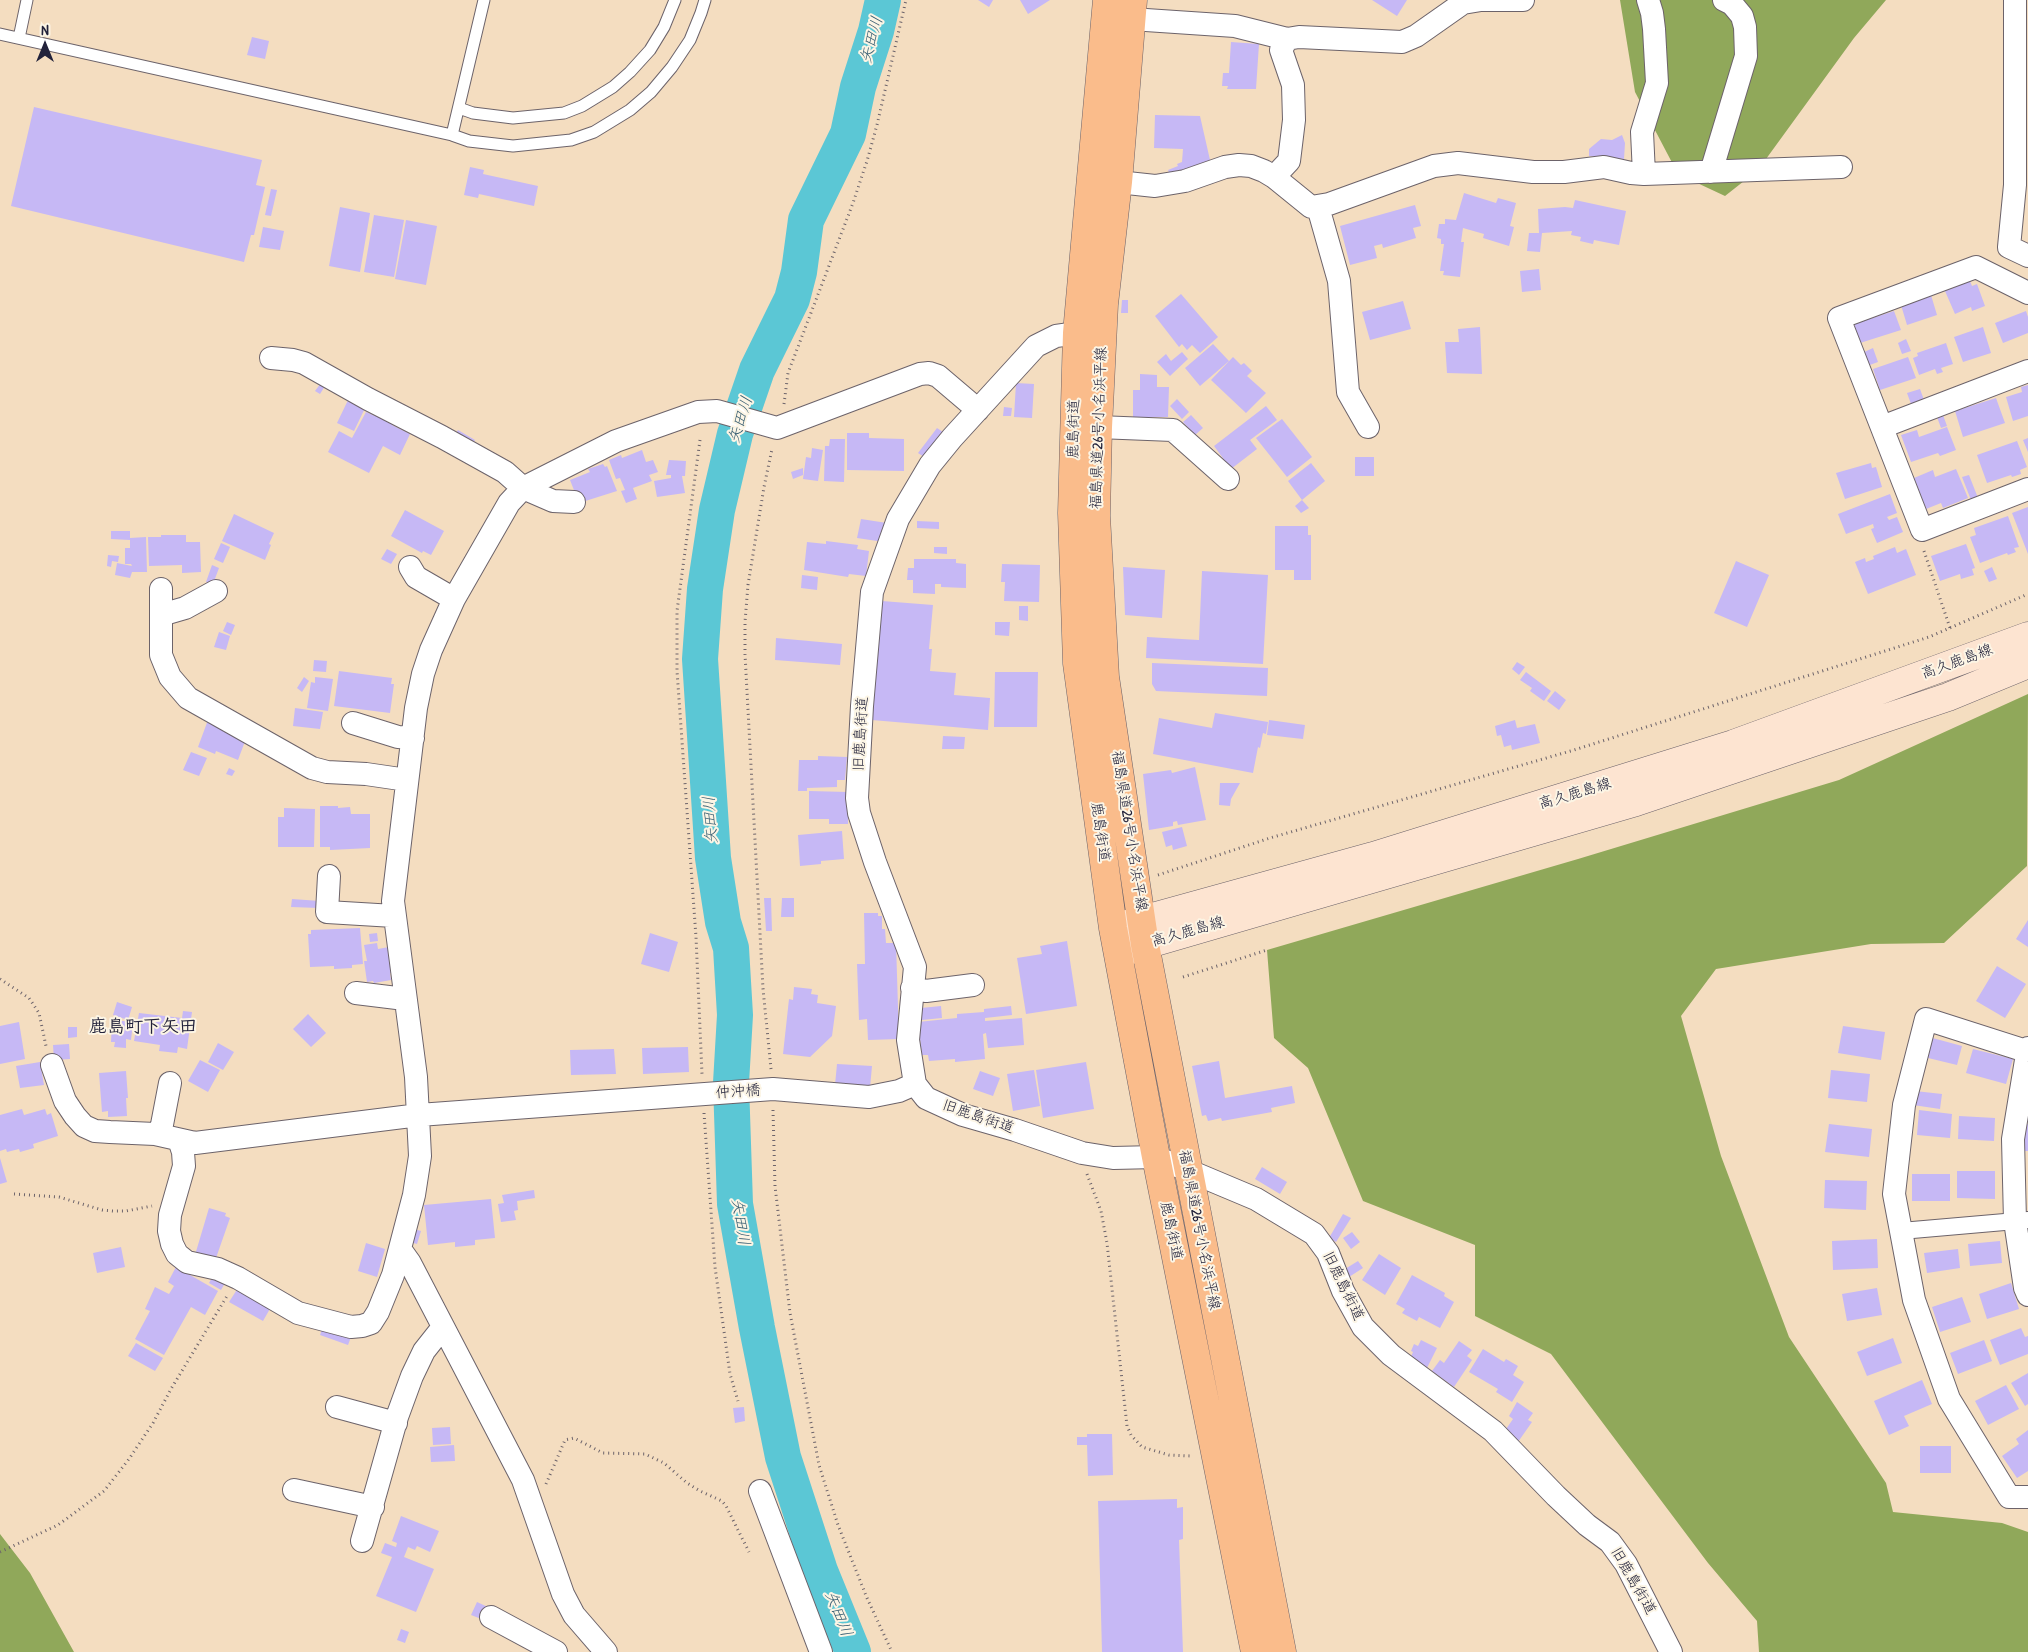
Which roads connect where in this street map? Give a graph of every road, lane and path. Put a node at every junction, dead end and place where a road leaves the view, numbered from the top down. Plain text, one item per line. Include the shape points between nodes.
1 (27, 0) edge
2 (484, 0) edge
3 (675, 0) edge
4 (705, 0) edge
5 (906, 0) edge
6 (1107, 0) edge
7 (1482, 0) edge
8 (1523, 0) edge
9 (1648, 0) edge
10 (1724, 0) edge
11 (2014, 0) edge
12 (1132, 9) edge
13 (0, 34) edge
14 (19, 38) junction
15 (1288, 39) junction
16 (459, 108) junction
17 (452, 135) junction
18 (1841, 167) dead end
19 (1711, 172) junction
20 (1644, 174) junction
21 (1274, 177) junction
22 (1118, 182) junction
23 (1318, 206) junction
24 (2028, 256) edge
25 (2028, 293) edge
26 (1077, 332) junction
27 (271, 358) dead end
28 (2028, 371) edge
29 (978, 410) junction
30 (1098, 427) junction
31 (1368, 427) dead end
32 (1882, 427) junction
33 (777, 428) junction
34 (700, 440) dead end
35 (1228, 479) dead end
36 (523, 488) junction
37 (2028, 489) edge
38 (574, 502) dead end
39 (1922, 530) junction
40 (410, 568) dead end
41 (161, 590) dead end
42 (216, 592) dead end
43 (2028, 594) edge
44 (454, 599) junction
45 (161, 615) junction
46 (1950, 628) junction
47 (2028, 636) edge
48 (2028, 664) edge
49 (353, 723) dead end
50 (413, 738) junction
51 (407, 780) junction
52 (1178, 867) dead end
53 (330, 876) dead end
54 (394, 916) junction
55 (1114, 928) junction
56 (1144, 933) junction
57 (1267, 950) dead end
58 (1119, 954) junction
59 (1183, 977) dead end
60 (0, 979) edge
61 (973, 985) dead end
62 (912, 988) junction
63 (356, 993) dead end
64 (405, 999) junction
65 (2027, 1050) edge
66 (52, 1065) joint
67 (170, 1083) dead end
68 (915, 1084) junction
69 (773, 1089) junction
70 (702, 1094) junction
71 (419, 1115) junction
72 (94, 1131) junction
73 (169, 1138) junction
74 (73, 1142) dead end
75 (1069, 1149) junction
76 (1156, 1157) junction
77 (1188, 1170) junction
78 (14, 1194) dead end
79 (173, 1207) junction
80 (2021, 1221) edge
81 (1901, 1231) junction
82 (400, 1249) junction
83 (238, 1278) junction
84 (2028, 1295) edge
85 (443, 1327) junction
86 (738, 1401) dead end
87 (337, 1407) dead end
88 (396, 1423) junction
89 (1216, 1450) junction
90 (294, 1490) dead end
91 (760, 1491) dead end
92 (2028, 1497) edge
93 (530, 1500) junction
94 (372, 1507) junction
95 (362, 1541) dead end
96 (0, 1552) edge
97 (749, 1552) dead end
98 (491, 1617) dead end
99 (556, 1652) edge
100 (606, 1652) edge
101 (821, 1652) edge
102 (892, 1652) edge
103 (1256, 1652) edge
104 (1282, 1652) edge
105 (1671, 1652) edge

1 - 14 lane
2 - 16 lane
3 - 16 lane via 650,50 612,87 582,106 564,113 513,118
4 - 17 lane via 690,40 672,67 630,110 594,132 571,140 513,146 469,141
5 - 33 path via 867,161 788,372
6 - 26 main road, 鹿島街道
7 - 8 street
7 - 15 street via 1463,3 1402,42
9 - 20 street via 1653,21 1657,83 1642,132
10 - 19 street via 1742,16 1746,56
11 - 24 street via 2015,184 2009,247
12 - 15 street via 1235,26
12 - 22 main road, 福島県道26号小名浜平線
13 - 14 lane
14 - 17 lane
15 - 21 street via 1281,50 1292,85 1294,120 1289,161
16 - 17 lane
18 - 19 street
19 - 20 street
20 - 23 street via 1604,167 1533,172 1458,163 1434,166
21 - 22 street via 1257,168 1239,165 1155,186
21 - 23 street via 1311,207
22 - 30 main road, 福島県道26号小名浜平線 via 1104,304
23 - 31 street via 1339,280 1348,392
25 - 32 street via 1976,266 1839,318
26 - 29 street, 旧鹿島街道 via 1056,336 1036,346
26 - 55 main road, 鹿島街道 via 1072,513 1077,663
27 - 36 street via 293,360 314,368 505,472
28 - 32 street
29 - 33 street via 938,376 929,373
29 - 62 street, 旧鹿島街道 via 930,465 915,490 898,520 872,592 857,798 875,862 915,967
30 - 35 street via 1173,430
30 - 56 main road, 福島県道26号小名浜平線 via 1096,516 1105,677
32 - 39 street
33 - 36 street via 717,410 693,413 616,440
33 - 69 path via 764,486 745,622 763,989
34 - 70 path via 677,611 677,672 696,937
36 - 38 street via 553,501
36 - 44 street via 509,503
37 - 39 street
39 - 46 path via 1919,538
40 - 44 street via 416,577
41 - 45 street
42 - 45 street via 185,608
43 - 46 path
44 - 50 street via 423,674
45 - 51 street via 160,644 166,668 177,687 199,706 312,768
46 - 52 path via 1574,750
47 - 56 main road, 高久鹿島線 via 1733,744 1373,856
48 - 56 main road, 高久鹿島線 via 1948,697 1636,802
49 - 50 street via 398,737
50 - 51 street
51 - 54 street via 395,875
53 - 54 street via 327,912
54 - 64 street
55 - 56 main road, 高久鹿島線
55 - 58 main road, 鹿島街道
56 - 58 main road, 高久鹿島線
56 - 77 main road, 福島県道26号小名浜平線
57 - 59 path
58 - 76 main road, 鹿島街道
60 - 66 path via 29,998 39,1013
61 - 62 street via 926,991
62 - 68 street, 旧鹿島街道 via 908,1040
63 - 64 street
64 - 71 street
65 - 80 street via 2013,1139
65 - 81 street via 1926,1019 1903,1115 1894,1194
66 - 72 street via 74,1116
67 - 73 street
68 - 69 street, 仲沖橋 via 869,1097
68 - 75 street, 旧鹿島街道 via 926,1098 963,1115
69 - 70 street, 仲沖橋
69 - 102 path via 775,1186 782,1255 819,1465 838,1525
70 - 71 street, 仲沖橋
70 - 86 path via 715,1267 730,1374
71 - 73 street, 仲沖橋 via 194,1143
71 - 82 street via 420,1156
72 - 73 street, 仲沖橋
72 - 74 street
73 - 79 street via 183,1152 184,1166
75 - 76 street, 旧鹿島街道 via 1114,1158
75 - 89 path via 1086,1172 1101,1211 1130,1435 1142,1447 1169,1455 1188,1456
76 - 77 street, 旧鹿島街道
76 - 89 main road, 鹿島街道
77 - 104 main road, 福島県道26号小名浜平線
77 - 105 street, 旧鹿島街道 via 1256,1199 1314,1234 1328,1253 1343,1291 1363,1327 1391,1355 1493,1431 1556,1496 1610,1542 1626,1564
78 - 79 path via 59,1197 113,1211 161,1205
79 - 83 street via 169,1231 177,1254 187,1262 218,1269
80 - 81 street
80 - 84 street
81 - 92 street via 1914,1300 1949,1399 2009,1497
82 - 83 street via 378,1312 371,1323 362,1326 336,1324 298,1313
82 - 85 street
83 - 96 path via 153,1423 104,1491 58,1525
85 - 88 street via 424,1351
85 - 93 street via 513,1460
87 - 88 street
88 - 94 street
89 - 103 main road, 鹿島街道
90 - 94 street
91 - 101 street
93 - 97 path via 544,1487 565,1440 574,1438 603,1453 645,1454 664,1463 694,1487 722,1501
93 - 100 street via 563,1594 574,1615
94 - 95 street
98 - 99 street

